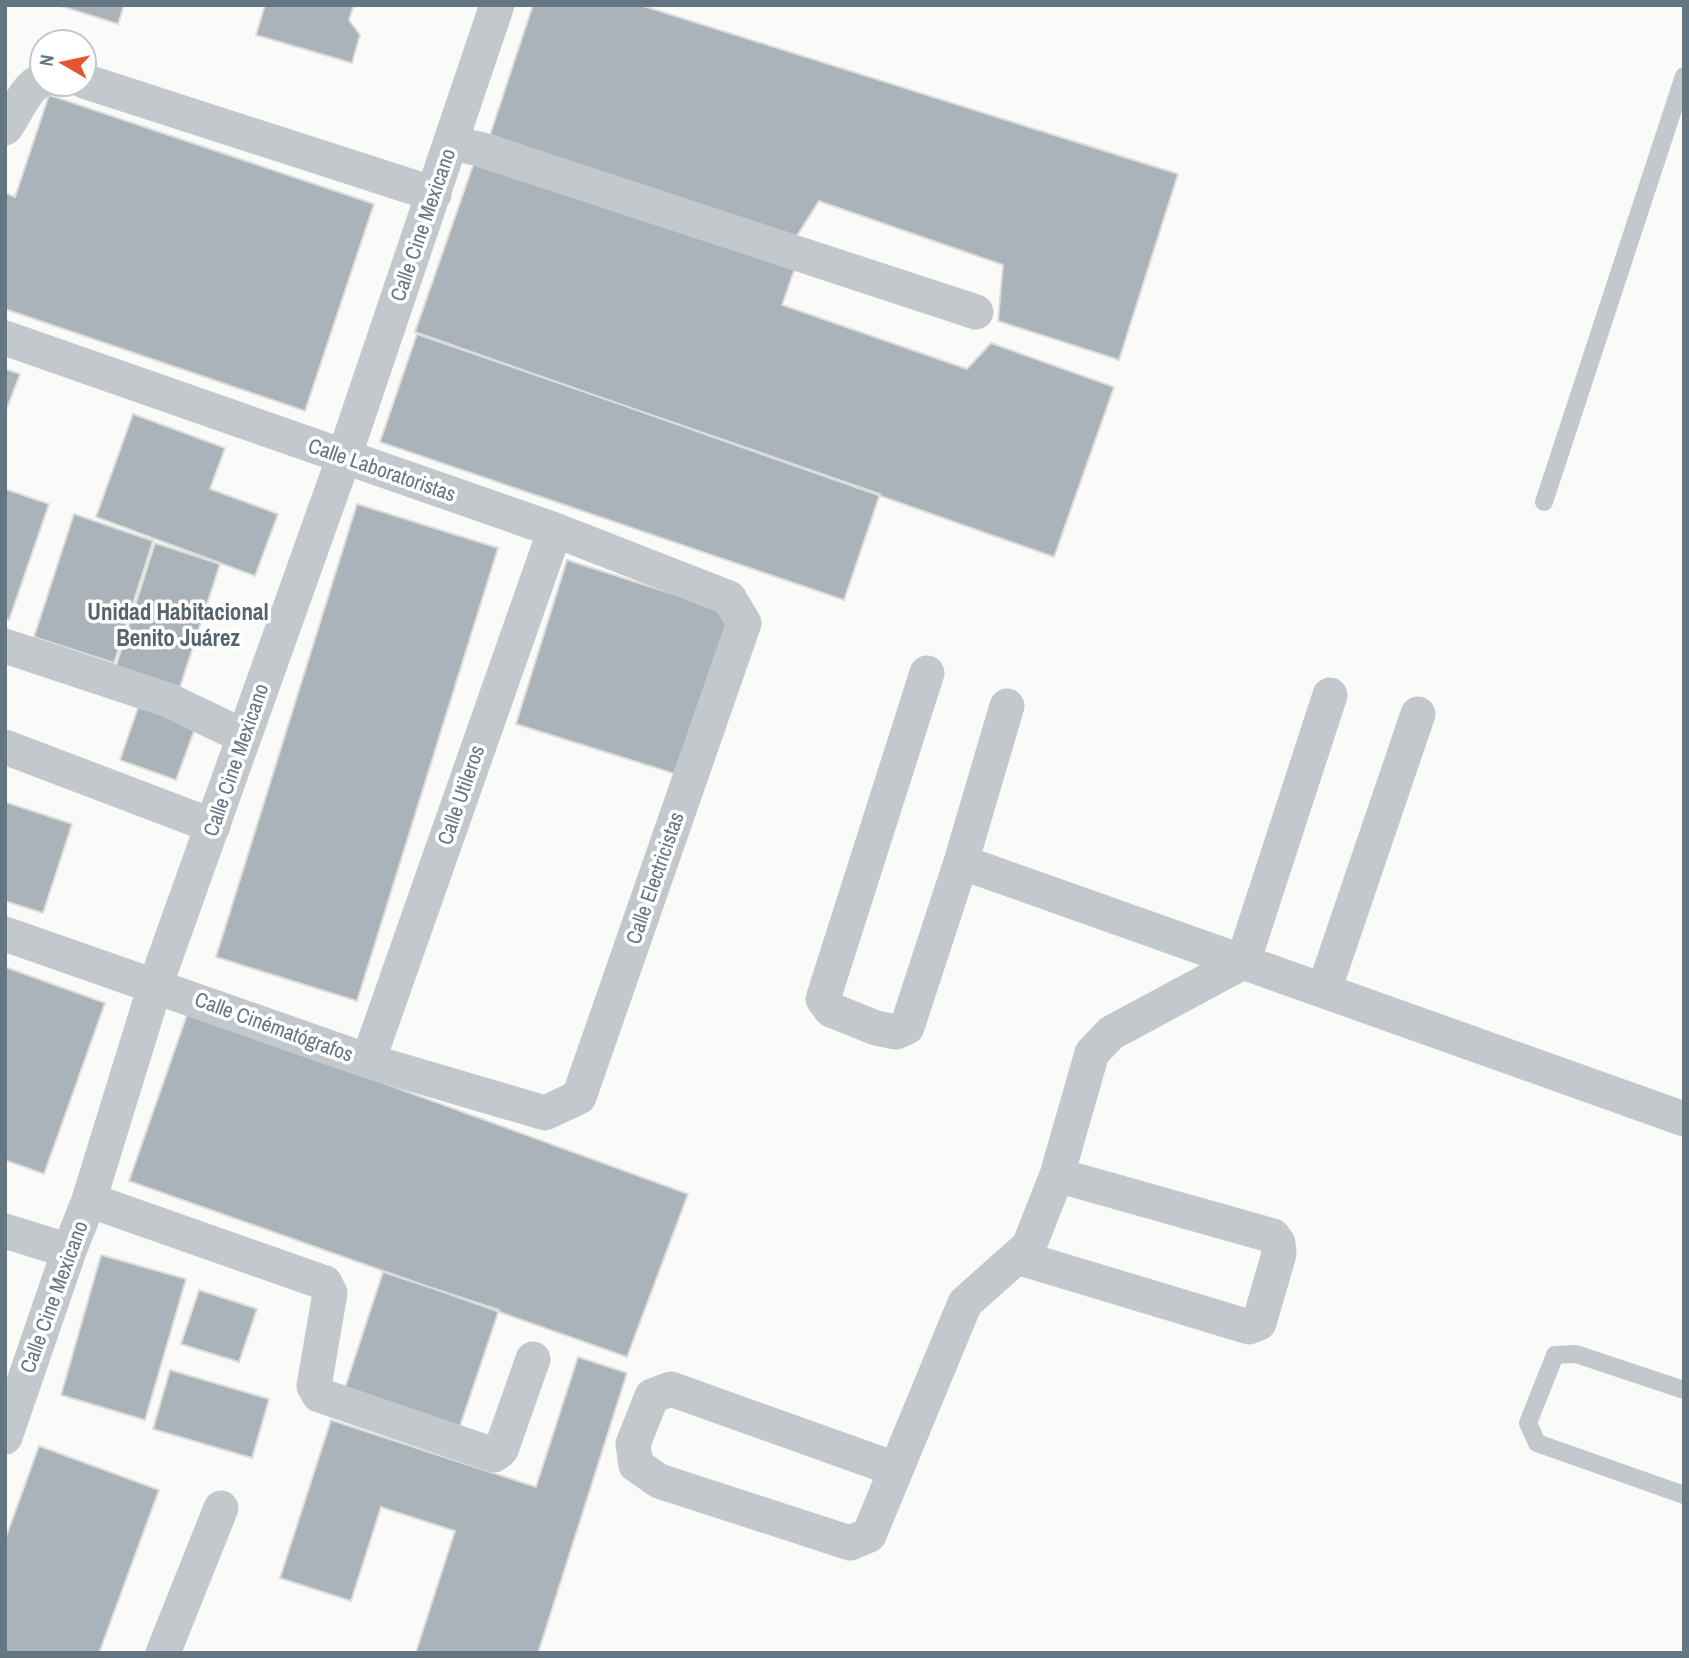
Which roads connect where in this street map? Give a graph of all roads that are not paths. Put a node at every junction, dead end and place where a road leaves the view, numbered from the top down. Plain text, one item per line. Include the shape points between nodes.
1 (497, 5) edge
2 (1684, 76) edge
3 (98, 86) edge
4 (28, 92) edge
5 (5, 128) edge
6 (451, 143) junction
7 (434, 194) junction
8 (976, 312) dead end
9 (5, 338) edge
10 (344, 457) junction
11 (1544, 502) dead end
12 (555, 530) junction
13 (744, 623) joint
14 (5, 646) edge
15 (927, 673) dead end
16 (1330, 695) dead end
17 (1007, 706) dead end
18 (1418, 714) dead end
19 (243, 736) junction
20 (5, 747) edge
21 (213, 826) junction
22 (961, 862) junction
23 (5, 934) edge
24 (1243, 962) junction
25 (155, 986) junction
26 (1324, 990) junction
27 (368, 1061) junction
28 (545, 1112) joint
29 (1684, 1119) edge
30 (1057, 1175) junction
31 (89, 1200) junction
32 (5, 1230) edge
33 (69, 1251) junction
34 (1017, 1256) junction
35 (533, 1359) dead end
36 (1684, 1390) edge
37 (5, 1437) edge
38 (895, 1469) junction
39 (1684, 1494) edge
40 (221, 1507) dead end
41 (163, 1653) edge

1 - 6 street, Calle Cine Mexicano
2 - 11 lane
3 - 7 street
4 - 5 street
6 - 7 street, Calle Cine Mexicano
6 - 8 street
7 - 10 street, Calle Cine Mexicano
9 - 10 street, Calle Laboratoristas
10 - 12 street, Calle Laboratoristas
10 - 19 street, Calle Cine Mexicano
12 - 13 street, Calle Laboratoristas via 729,598
12 - 27 street, Calle Utileros
13 - 28 street, Calle Electricistas via 579,1097
14 - 19 street via 168,700
15 - 22 street via 824,999 831,1010 876,1028 896,1032 907,1027
16 - 24 street
17 - 22 street
18 - 26 street
19 - 21 street, Calle Cine Mexicano
20 - 21 street
21 - 25 street, Calle Cine Mexicano
22 - 24 street
23 - 25 street, Calle Cinématógrafos
24 - 26 street
24 - 30 street via 1111,1033 1092,1053
25 - 27 street, Calle Cinématógrafos
25 - 31 street, Calle Cine Mexicano
26 - 29 street
27 - 28 street, Calle Cinématógrafos
30 - 34 street via 1029,1246
30 - 34 street via 1273,1236 1279,1254 1259,1324 1249,1327
31 - 33 street, Calle Cine Mexicano
31 - 35 street via 325,1283 330,1293 314,1386 319,1395 494,1455 501,1450
32 - 33 street
33 - 37 street, Calle Cine Mexicano
34 - 38 street via 965,1303
36 - 39 lane via 1576,1354 1555,1355 1528,1423 1537,1443
38 - 38 street via 869,1535 850,1543 659,1481 636,1465 633,1444 652,1396 671,1389
40 - 41 street

